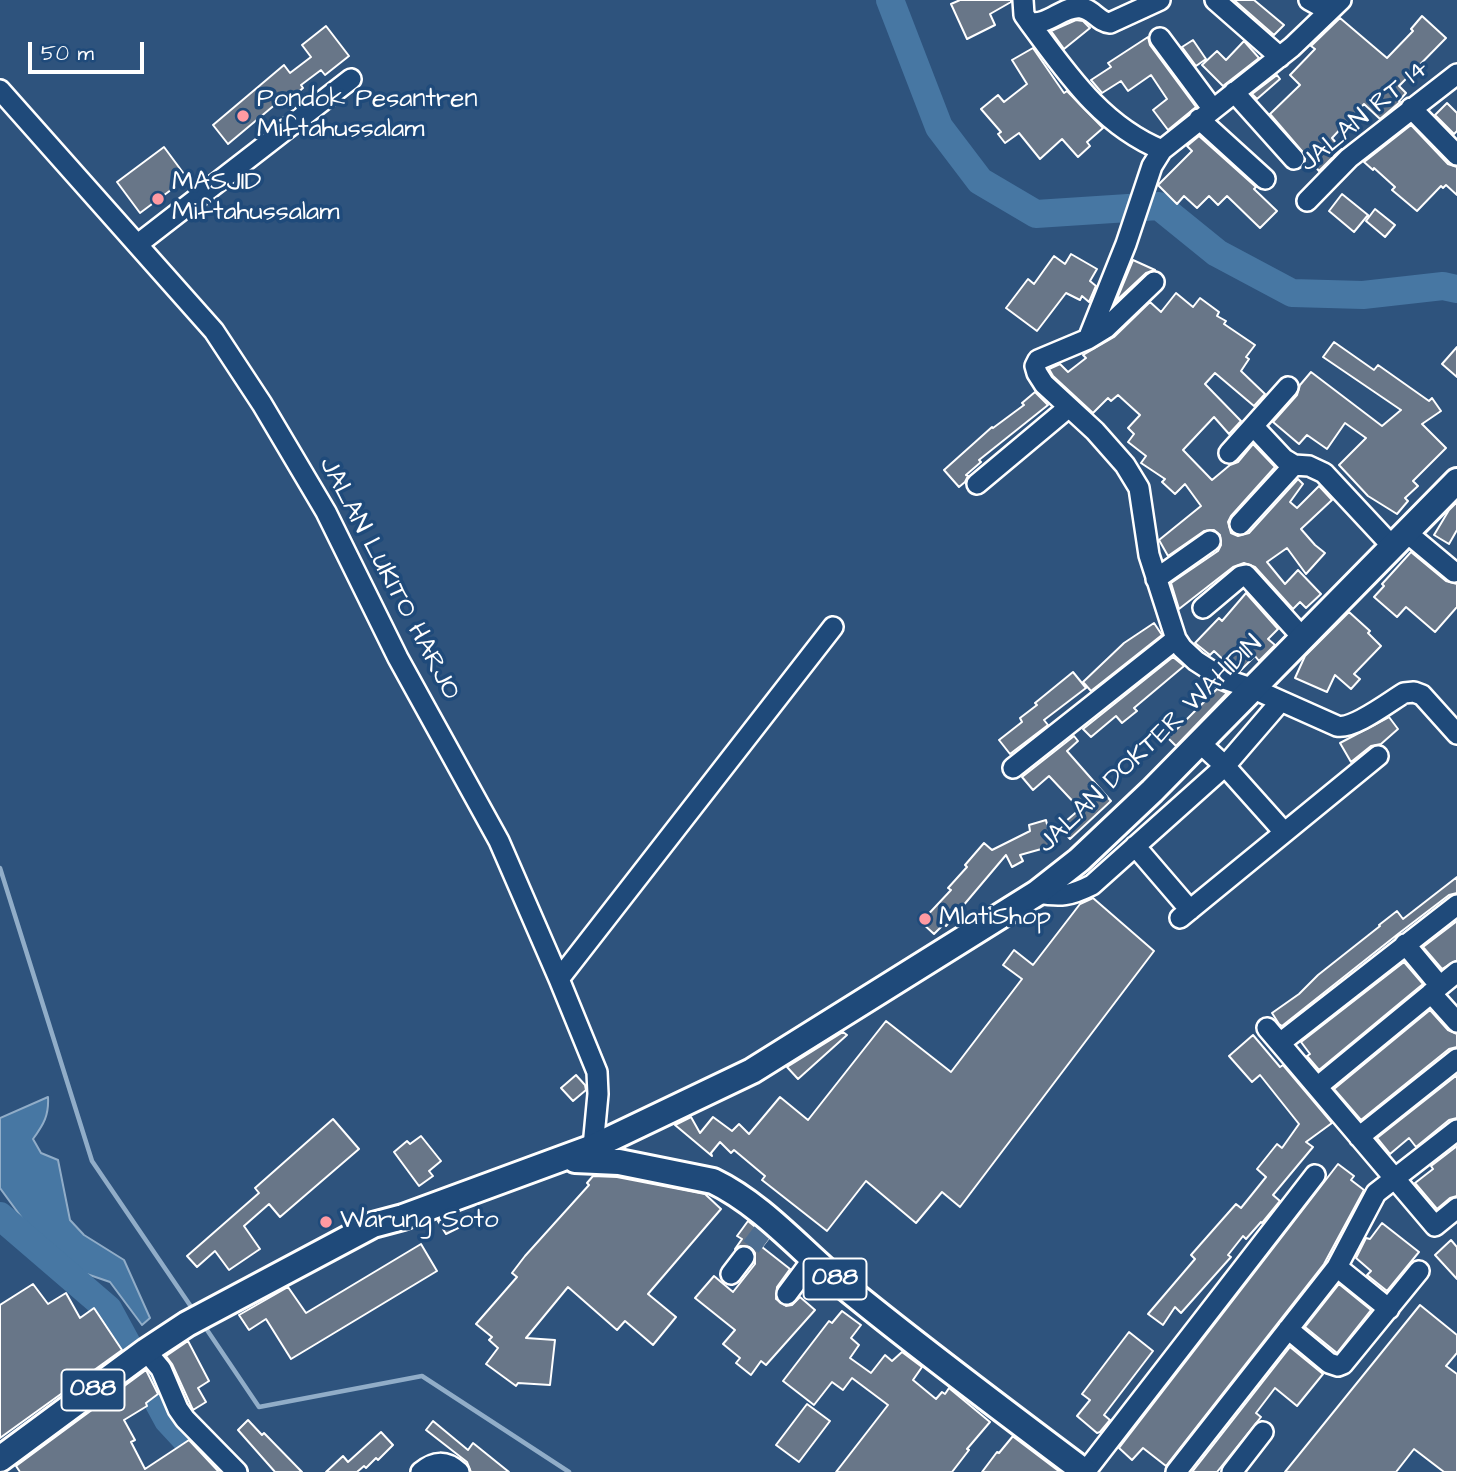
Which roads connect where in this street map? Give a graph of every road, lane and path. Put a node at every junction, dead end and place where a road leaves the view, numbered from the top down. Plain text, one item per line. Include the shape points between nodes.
1 (1023, 0) edge
2 (1160, 0) edge
3 (1215, 0) edge
4 (1310, 0) edge
5 (1335, 6) edge
6 (1029, 22) junction
7 (1160, 38) dead end
8 (1280, 57) junction
9 (1457, 74) edge
10 (351, 79) dead end
11 (0, 90) edge
12 (1234, 92) junction
13 (1411, 108) junction
14 (1206, 114) junction
15 (1162, 150) junction
16 (1457, 155) edge
17 (1294, 159) dead end
18 (1265, 179) dead end
19 (1307, 201) dead end
20 (138, 244) junction
21 (1154, 282) dead end
22 (1088, 339) junction
23 (1287, 387) dead end
24 (1069, 407) junction
25 (1254, 427) junction
26 (1229, 453) dead end
27 (1294, 465) junction
28 (1457, 481) edge
29 (977, 484) dead end
30 (1240, 524) dead end
31 (1399, 539) junction
32 (1209, 541) dead end
33 (1454, 572) dead end
34 (1156, 579) junction
35 (1203, 608) dead end
36 (832, 627) dead end
37 (1303, 638) junction
38 (1175, 639) junction
39 (1254, 689) junction
40 (1281, 701) junction
41 (1457, 734) edge
42 (1200, 743) junction
43 (1378, 756) dead end
44 (1225, 766) junction
45 (1013, 768) dead end
46 (1284, 832) junction
47 (1135, 846) junction
48 (1037, 893) junction
49 (1457, 905) edge
50 (1405, 944) junction
51 (559, 979) junction
52 (1447, 983) edge
53 (1457, 1022) edge
54 (1457, 1059) edge
55 (1317, 1087) junction
56 (1457, 1130) edge
57 (1359, 1136) junction
58 (594, 1153) junction
59 (1315, 1175) dead end
60 (1396, 1180) junction
61 (1457, 1208) edge
62 (748, 1252) tunnel mouth
63 (813, 1259) junction
64 (1337, 1267) junction
65 (1419, 1271) dead end
66 (731, 1274) dead end
67 (787, 1294) dead end
68 (1389, 1309) junction
69 (1288, 1329) junction
70 (146, 1352) junction
71 (1263, 1432) dead end
72 (0, 1459) edge
73 (237, 1472) edge
74 (421, 1472) edge
75 (459, 1472) edge
76 (1085, 1472) edge
77 (1176, 1472) edge
78 (1232, 1472) edge

1 - 6 street
2 - 6 street via 1110,23 1077,8 1037,24
3 - 8 street
4 - 5 street
5 - 8 street
6 - 15 street via 1091,101 1117,126
7 - 14 street
8 - 12 street
9 - 13 street, JALAN RT 14
10 - 20 street
11 - 20 street, JALAN LUKITO HARJO
12 - 14 street
12 - 17 street
13 - 16 street
13 - 19 street, JALAN RT 14 via 1349,158
14 - 15 street
14 - 18 street
15 - 22 street
20 - 51 street, JALAN LUKITO HARJO via 214,331 326,512 398,658 499,841
21 - 22 street via 1121,316
22 - 24 street via 1045,355 1035,366 1044,384
23 - 25 street
24 - 29 street
24 - 34 street via 1125,465 1139,488
25 - 26 street
25 - 27 street
27 - 30 street
27 - 31 street via 1324,473
28 - 31 main road, JALAN DOKTER WAHIDIN
31 - 33 street
31 - 37 main road, JALAN DOKTER WAHIDIN
32 - 34 street
34 - 38 street
35 - 37 street via 1246,575
36 - 51 street
37 - 39 main road, JALAN DOKTER WAHIDIN
38 - 39 street via 1196,662 1224,679
38 - 45 street
39 - 40 street
39 - 42 main road, JALAN DOKTER WAHIDIN
40 - 41 street via 1343,727 1404,693 1414,692
40 - 44 street
42 - 44 street
42 - 48 main road, JALAN DOKTER WAHIDIN via 1105,837
43 - 46 street
44 - 46 street
44 - 47 street
46 - 47 street via 1185,914
47 - 48 street via 1092,885 1074,894
48 - 58 main road, JALAN DOKTER WAHIDIN via 769,1061
49 - 50 street
50 - 52 street
50 - 55 street via 1274,1035
51 - 58 street, JALAN LUKITO HARJO via 597,1072
52 - 53 street
52 - 55 street
54 - 57 street
55 - 57 street
56 - 60 street
57 - 60 street
58 - 63 main road, 088 via 713,1181 748,1202
58 - 70 main road, JALAN DOKTER WAHIDIN / 088 via 557,1160 373,1226 187,1324
59 - 76 street
60 - 61 street via 1435,1226
60 - 64 street via 1377,1193
62 - 66 street
63 - 67 street
63 - 76 main road, 088
64 - 68 street
64 - 69 street
65 - 68 street
68 - 69 street via 1338,1366
69 - 77 street
70 - 72 main road, 088
70 - 73 street via 161,1369 178,1409
71 - 78 street
74 - 75 street via 441,1463

